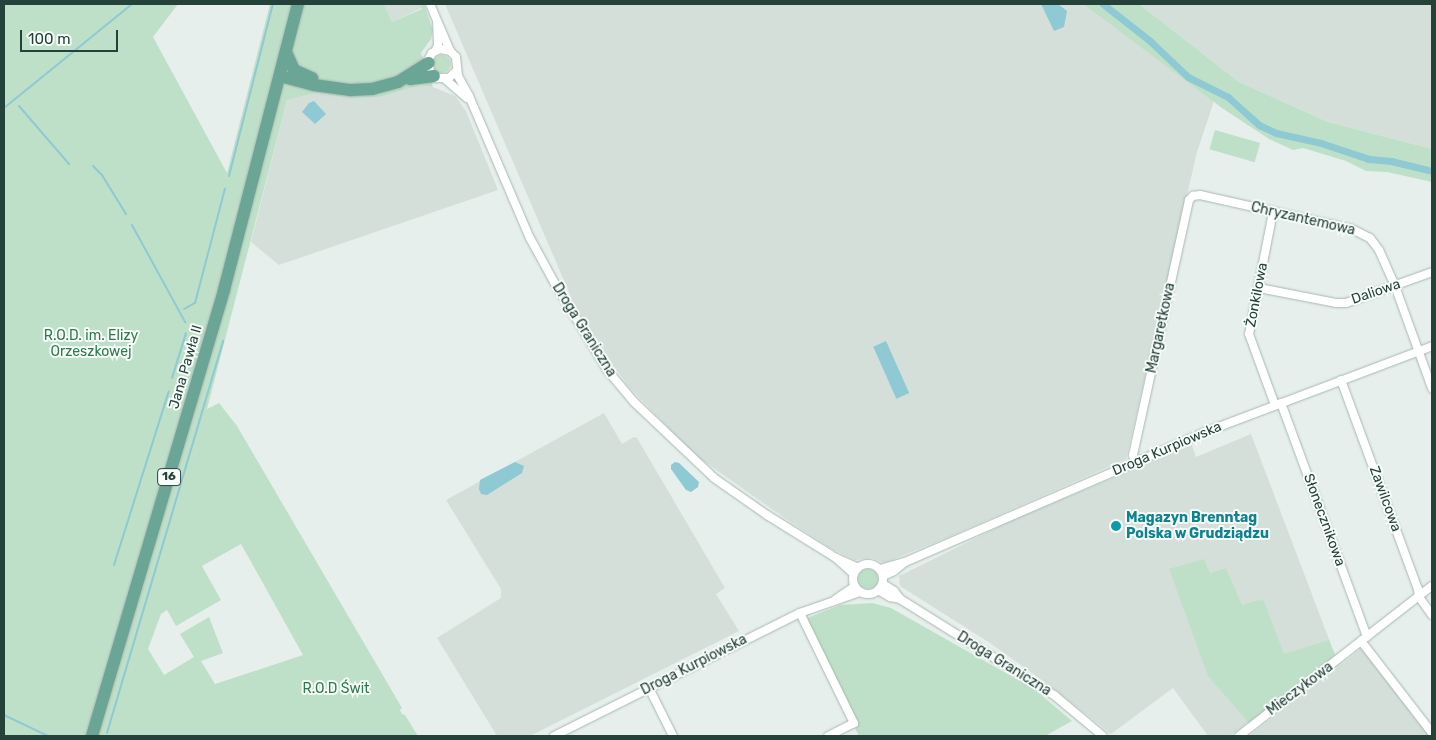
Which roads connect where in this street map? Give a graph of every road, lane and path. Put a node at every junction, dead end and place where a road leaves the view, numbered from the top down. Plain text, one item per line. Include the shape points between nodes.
1 (298, 4) edge
2 (430, 4) edge
3 (436, 16) junction
4 (435, 51) junction
5 (450, 51) junction
6 (286, 52) junction
7 (428, 63) junction
8 (456, 70) junction
9 (280, 76) junction
10 (439, 78) junction
11 (398, 82) junction
12 (340, 88) junction
13 (472, 104) junction
14 (1193, 196) joint
15 (1273, 212) junction
16 (1432, 272) edge
17 (1395, 286) junction
18 (1259, 288) junction
19 (1432, 346) edge
20 (1418, 351) junction
21 (1341, 380) junction
22 (1432, 388) edge
23 (1278, 404) junction
24 (1135, 462) junction
25 (856, 571) junction
26 (881, 580) junction
27 (1432, 586) edge
28 (858, 589) junction
29 (1419, 597) junction
30 (800, 612) junction
31 (1432, 615) edge
32 (1364, 639) junction
33 (649, 688) junction
34 (1432, 733) edge
35 (92, 736) edge
36 (554, 736) edge
37 (674, 736) edge
38 (828, 736) edge
39 (1103, 736) edge
40 (1239, 736) edge

1 - 6 main road, Jana Pawła II / 16
2 - 3 street
3 - 4 street via 438,38
3 - 5 street
4 - 5 street
4 - 7 street
5 - 8 street via 456,57
6 - 9 main road, Jana Pawła II / 16
6 - 12 main road via 297,72
7 - 10 street
7 - 11 main road
8 - 10 street via 452,76
8 - 13 street, Droga Graniczna
9 - 12 main road via 314,86
9 - 35 main road, Jana Pawła II / 16 via 224,290
10 - 11 main road
10 - 13 street, Droga Graniczna via 460,90
11 - 12 main road via 372,89
13 - 25 street, Droga Graniczna via 542,260 608,372 634,402 714,478
14 - 15 street, Chryzantemowa
14 - 24 street, Margaretkowa via 1189,200 1133,456
15 - 17 street, Chryzantemowa via 1352,228 1370,238
15 - 18 street, Żonkilowa
16 - 17 street, Daliowa
17 - 18 street, Daliowa via 1346,303
17 - 20 street, Chryzantemowa
18 - 23 street, Żonkilowa via 1249,334
19 - 20 street, Droga Kurpiowska
20 - 21 street, Droga Kurpiowska
20 - 22 street, Chryzantemowa
21 - 23 street, Droga Kurpiowska
21 - 29 street, Zawilcowa
23 - 24 street, Droga Kurpiowska
23 - 32 street, Słonecznikowa
24 - 26 street, Droga Kurpiowska via 905,562
25 - 26 street via 872,564
25 - 28 street
26 - 28 street via 870,594
26 - 39 street, Droga Graniczna via 890,597 900,599 1055,696
27 - 29 street, Mieczykowa
28 - 30 street, Droga Kurpiowska
29 - 31 street, Zawilcowa
29 - 32 street, Mieczykowa
30 - 33 street, Droga Kurpiowska
30 - 38 street via 854,723
32 - 34 street
32 - 40 street, Mieczykowa
33 - 36 street, Droga Kurpiowska
33 - 37 street

